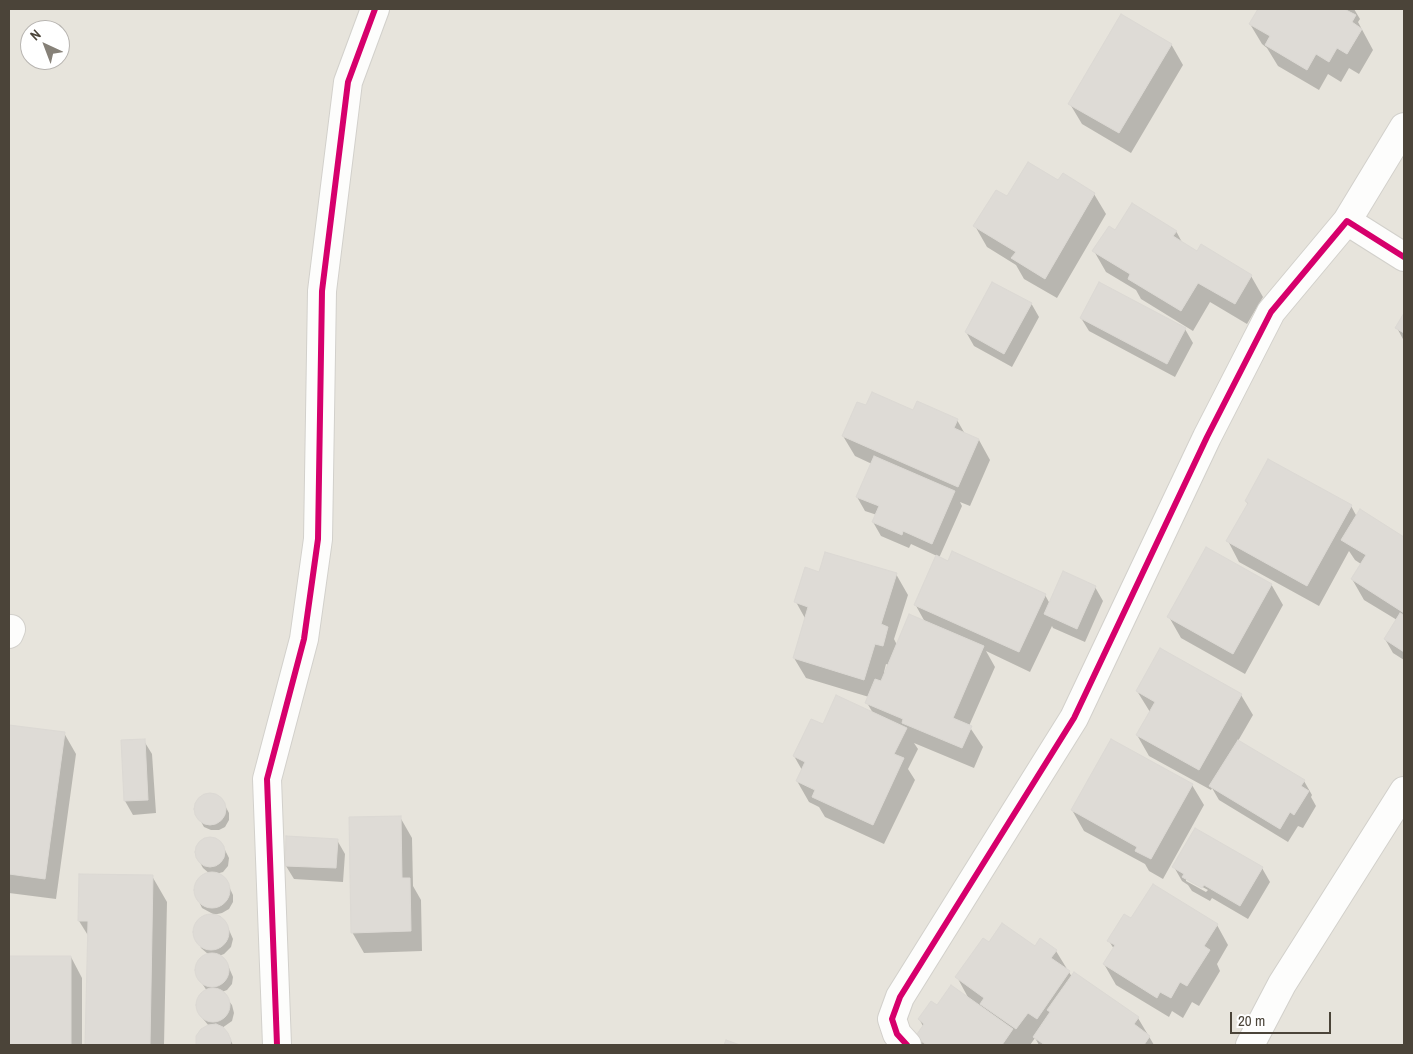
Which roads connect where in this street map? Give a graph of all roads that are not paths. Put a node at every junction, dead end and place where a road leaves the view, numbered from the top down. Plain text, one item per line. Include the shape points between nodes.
1 (375, 9) edge
2 (1404, 127) edge
3 (1346, 221) junction
4 (1404, 257) edge
5 (1404, 790) edge
6 (277, 1045) edge
7 (907, 1045) edge
8 (1250, 1045) edge

1 - 6 street via 348,82 322,291 318,539 304,639 267,779
2 - 3 street
3 - 4 street
3 - 7 street via 1271,312 1207,437 1074,718 900,997 892,1019 897,1034
5 - 8 street via 1282,984

